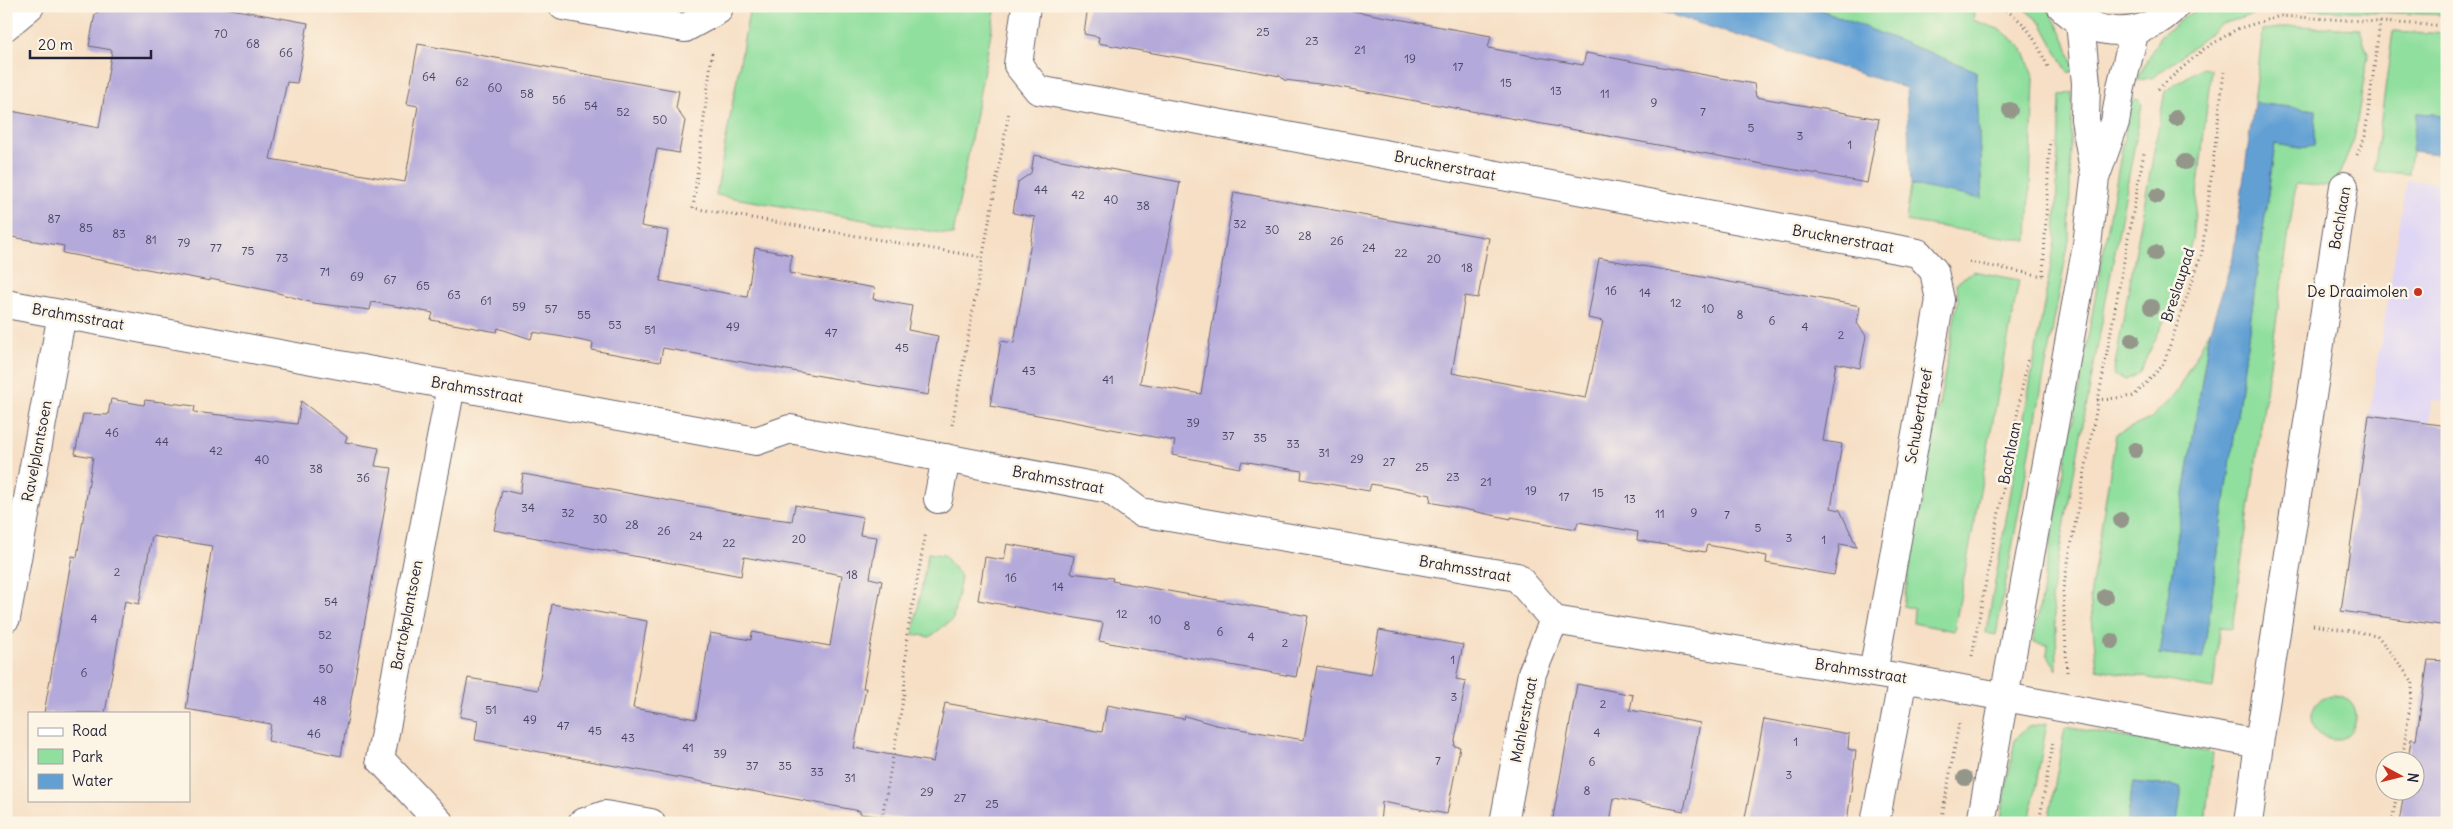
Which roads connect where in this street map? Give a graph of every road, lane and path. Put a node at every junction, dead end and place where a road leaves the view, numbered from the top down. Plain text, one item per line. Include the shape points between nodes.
1 (30, 6) edge
2 (563, 6) edge
3 (1026, 6) edge
4 (1997, 6) edge
5 (2175, 6) edge
6 (718, 8) edge
7 (2070, 14) edge
8 (2380, 22) junction
9 (6, 26) edge
10 (2447, 26) edge
11 (2135, 30) junction
12 (1018, 65) junction
13 (2224, 72) dead end
14 (2086, 83) junction
15 (2121, 87) junction
16 (2051, 129) dead end
17 (2144, 149) dead end
18 (2095, 178) junction
19 (2344, 186) joint
20 (981, 257) junction
21 (1934, 271) junction
22 (2043, 276) junction
23 (2041, 286) dead end
24 (6, 304) edge
25 (62, 314) junction
26 (2029, 353) dead end
27 (451, 386) junction
28 (2097, 400) junction
29 (946, 458) junction
30 (938, 499) joint
31 (6, 618) edge
32 (2278, 619) junction
33 (1554, 620) junction
34 (1873, 673) junction
35 (1903, 678) junction
36 (1965, 689) junction
37 (2004, 696) junction
38 (2060, 707) junction
39 (2259, 744) junction
40 (2403, 752) edge
41 (2395, 802) edge
42 (440, 823) edge
43 (582, 823) edge
44 (651, 823) edge
45 (881, 823) edge
46 (1504, 823) edge
47 (1875, 823) edge
48 (1941, 823) edge
49 (1981, 823) edge
50 (2039, 823) edge
51 (2248, 823) edge
52 (2392, 823) edge

1 - 9 street
2 - 6 street via 685,28
3 - 12 street
4 - 14 path via 2013,14 2034,36 2054,80
5 - 11 street via 2160,19
6 - 20 path via 693,208
7 - 11 street via 2107,31
7 - 14 street
8 - 10 path
8 - 15 path via 2280,16 2237,30 2204,49 2156,91
8 - 19 path, Bachlaan via 2365,136
11 - 15 street
12 - 20 path
12 - 21 street, Brucknerstraat via 1038,90 1918,253
13 - 28 path, Breslaupad via 2202,253 2163,365 2134,396
14 - 18 street via 2086,119
15 - 18 street via 2115,122
16 - 22 path
17 - 28 path
18 - 37 street via 2087,245
19 - 32 street, Bachlaan
20 - 29 path
21 - 22 path via 1952,259
21 - 34 street, Schubertdreef via 1940,300
22 - 23 path
24 - 25 street, Brahmsstraat
25 - 27 street, Brahmsstraat
25 - 31 street, Ravelplantsoen
26 - 36 path, Bachlaan
27 - 29 street, Brahmsstraat via 756,441 790,430
27 - 42 street, Bartokplantsoen via 380,759
28 - 38 path via 2063,589 2067,676
29 - 30 street
29 - 33 street, Brahmsstraat via 1109,489 1140,512 1517,577
30 - 45 path via 928,520 907,635 904,694
32 - 39 street, Bachlaan
32 - 40 path via 2377,635 2413,682
33 - 34 street, Brahmsstraat
33 - 46 street, Mahlerstraat via 1532,673
34 - 35 street, Brahmsstraat
35 - 36 street, Brahmsstraat
35 - 47 street
36 - 37 street, Brahmsstraat
36 - 48 path, Bachlaan
37 - 38 street
37 - 49 street
38 - 39 street
38 - 50 path
39 - 51 street, Bachlaan
41 - 52 path
43 - 44 street via 605,815

